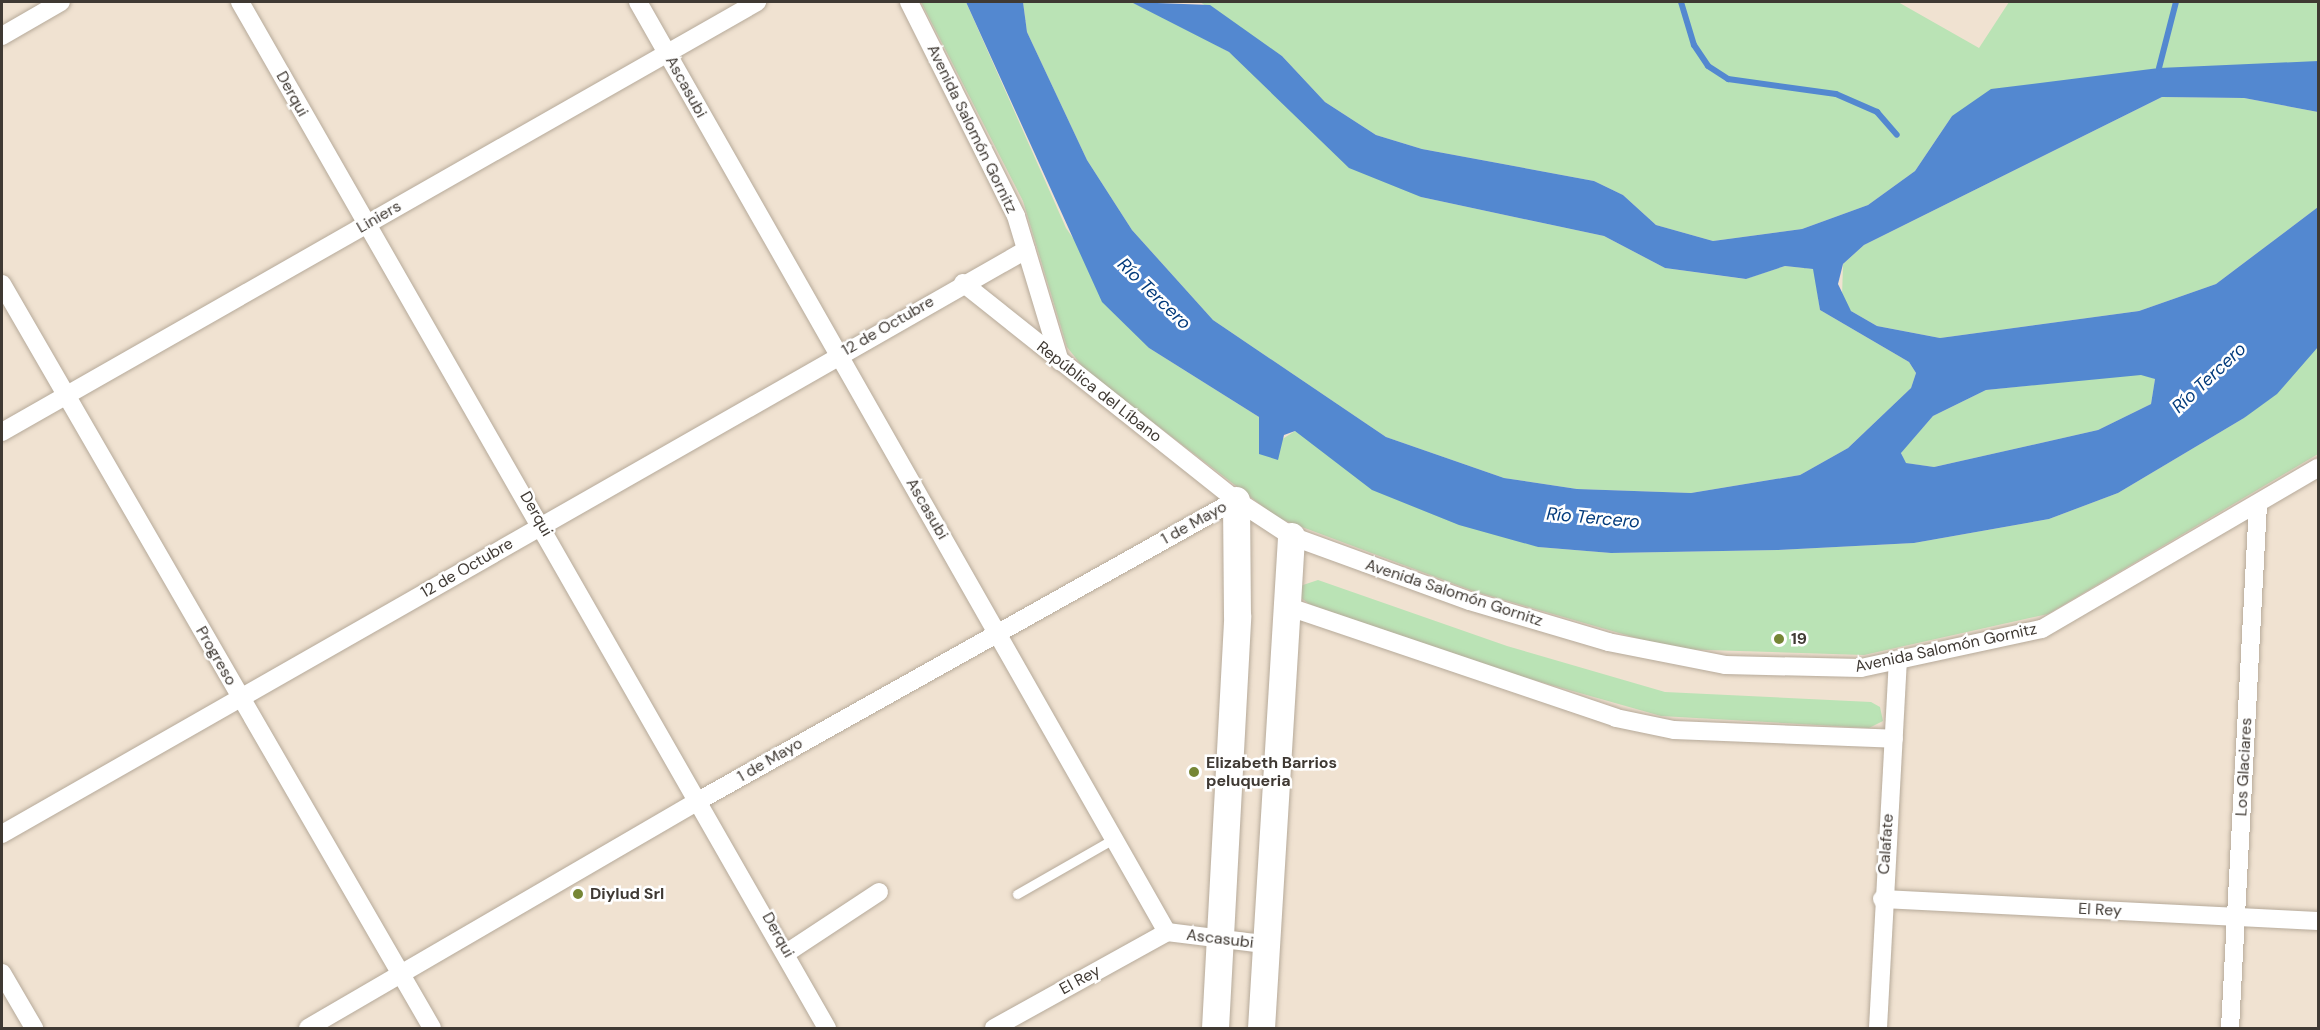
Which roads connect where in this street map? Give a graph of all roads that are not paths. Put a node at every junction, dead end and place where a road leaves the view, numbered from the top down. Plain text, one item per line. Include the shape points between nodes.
1 (61, 2) edge
2 (240, 2) edge
3 (638, 2) edge
4 (757, 2) edge
5 (909, 2) edge
6 (2, 36) edge
7 (668, 53) junction
8 (365, 225) junction
9 (1026, 250) junction
10 (963, 283) junction
11 (2, 284) edge
12 (837, 355) junction
13 (1060, 362) junction
14 (66, 395) junction
15 (2, 432) edge
16 (2317, 470) edge
17 (1236, 500) junction
18 (2258, 506) junction
19 (542, 525) junction
20 (1291, 536) junction
21 (1286, 606) junction
22 (998, 630) junction
23 (1898, 660) junction
24 (240, 698) junction
25 (1894, 739) junction
26 (700, 800) junction
27 (2, 834) edge
28 (1115, 837) junction
29 (879, 892) dead end
30 (1017, 894) dead end
31 (1882, 899) junction
32 (2236, 917) junction
33 (2319, 921) edge
34 (1167, 932) junction
35 (1219, 941) junction
36 (1264, 944) junction
37 (788, 952) junction
38 (2, 973) edge
39 (402, 975) junction
40 (34, 1029) edge
41 (308, 1029) edge
42 (432, 1029) edge
43 (827, 1029) edge
44 (994, 1029) edge
45 (1215, 1029) edge
46 (1261, 1029) edge
47 (1878, 1029) edge
48 (2230, 1029) edge

1 - 6 street
2 - 8 street, Derqui
3 - 7 street, Ascasubi
4 - 7 street, Liniers
5 - 9 street, Avenida Salomón Gornitz via 999,175
7 - 8 street, Liniers
7 - 12 street, Ascasubi
8 - 14 street, Liniers
8 - 19 street, Derqui
9 - 10 street, 12 de Octubre
9 - 13 street, Avenida Salomón Gornitz
10 - 12 street, 12 de Octubre
10 - 13 street, República del Líbano
11 - 14 street, Progreso
12 - 19 street, 12 de Octubre
12 - 22 street, Ascasubi
13 - 17 street, República del Líbano
14 - 15 street, Liniers
14 - 24 street, Progreso
16 - 18 street, Avenida Salomón Gornitz
17 - 20 street, Avenida Salomón Gornitz
17 - 22 street, 1 de Mayo
17 - 35 main road via 1237,616
18 - 23 street, Avenida Salomón Gornitz via 2056,624
18 - 32 street, Los Glaciares
19 - 24 street, 12 de Octubre
19 - 26 street, Derqui
20 - 21 main road
20 - 23 street, Avenida Salomón Gornitz via 1470,601 1678,658 1822,668
21 - 25 street via 1616,718 1674,730
21 - 36 main road
22 - 26 street, 1 de Mayo
22 - 28 street, Ascasubi
23 - 25 street, Calafate
24 - 27 street, 12 de Octubre
24 - 39 street, Progreso
25 - 31 street, Calafate
26 - 37 street, Derqui
26 - 39 street, 1 de Mayo
28 - 30 lane
28 - 34 street, Ascasubi
29 - 37 street
31 - 32 street, El Rey
31 - 47 street, Calafate
32 - 33 street, El Rey
32 - 48 street, Los Glaciares
34 - 35 street, Ascasubi
34 - 44 street, El Rey
35 - 36 street, Ascasubi
35 - 45 main road
36 - 46 main road
37 - 43 street, Derqui
38 - 40 street
39 - 41 street, 1 de Mayo
39 - 42 street, Progreso

